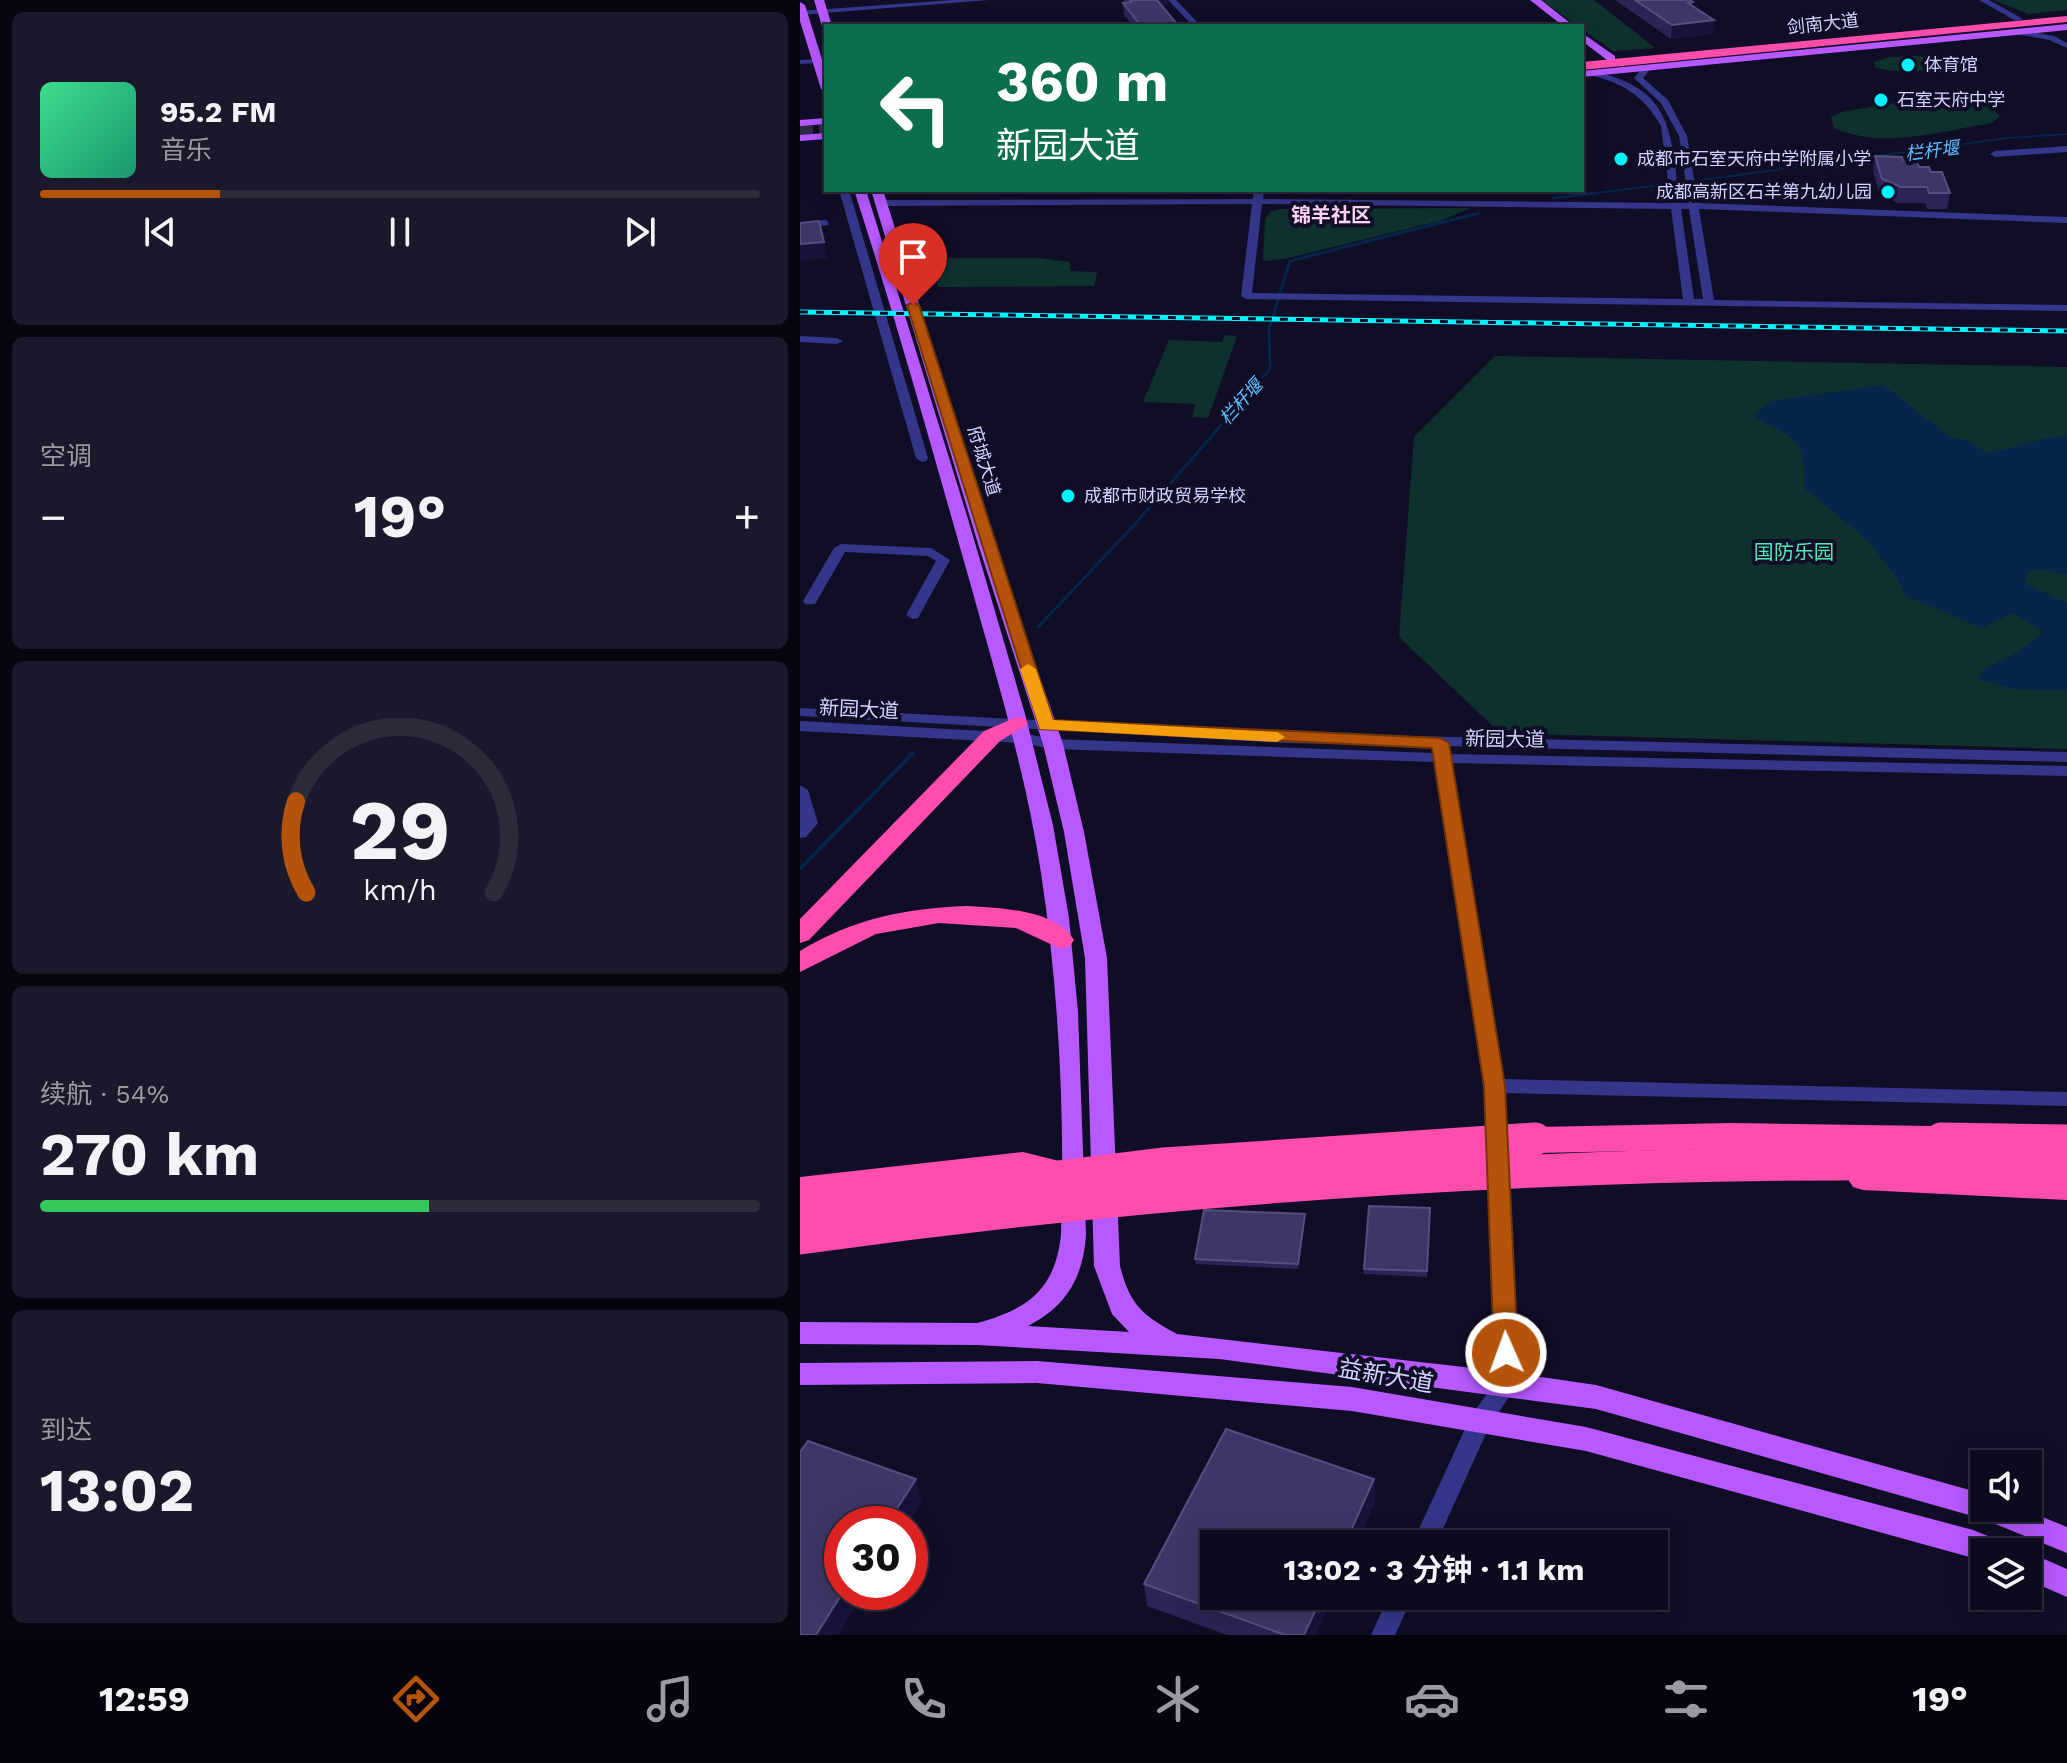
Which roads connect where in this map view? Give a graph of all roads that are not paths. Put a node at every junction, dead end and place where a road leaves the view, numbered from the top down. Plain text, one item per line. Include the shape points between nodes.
1 (819, 0) edge
2 (985, 0) edge
3 (1172, 0) edge
4 (1182, 0) edge
5 (1523, 0) edge
6 (1535, 0) edge
7 (1983, 0) edge
8 (801, 11) edge
9 (822, 12) junction
10 (2019, 19) junction
11 (2063, 21) edge
12 (826, 24) edge
13 (1195, 24) edge
14 (1205, 24) edge
15 (1553, 24) edge
16 (1566, 24) edge
17 (2015, 31) junction
18 (1928, 35) junction
19 (1957, 37) junction
20 (1584, 38) edge
21 (2056, 39) junction
22 (2067, 46) edge
23 (1584, 47) edge
24 (1605, 59) junction
25 (817, 61) junction
26 (800, 62) edge
27 (1584, 68) edge
28 (1647, 68) junction
29 (824, 83) edge
30 (824, 121) edge
31 (800, 123) edge
32 (824, 136) edge
33 (800, 138) edge
34 (2067, 149) edge
35 (1995, 154) dead end
36 (845, 192) edge
37 (861, 192) edge
38 (1258, 196) edge
39 (878, 197) edge
40 (1677, 206) junction
41 (1695, 206) junction
42 (2067, 220) edge
43 (825, 223) dead end
44 (800, 226) edge
45 (1689, 302) junction
46 (1709, 303) junction
47 (2067, 308) edge
48 (800, 339) edge
49 (837, 341) dead end
50 (922, 458) dead end
51 (810, 601) dead end
52 (913, 615) dead end
53 (800, 712) edge
54 (800, 726) edge
55 (1019, 731) junction
56 (1049, 734) junction
57 (992, 736) junction
58 (1440, 751) junction
59 (2067, 757) edge
60 (2067, 771) edge
61 (800, 790) edge
62 (800, 833) edge
63 (800, 934) edge
64 (1061, 940) junction
65 (800, 963) edge
66 (1494, 1086) junction
67 (2067, 1099) edge
68 (2067, 1141) edge
69 (1783, 1162) junction
70 (2067, 1166) edge
71 (1071, 1174) junction
72 (800, 1188) edge
73 (2067, 1189) edge
74 (800, 1209) edge
75 (800, 1238) edge
76 (800, 1333) edge
77 (977, 1334) junction
78 (1172, 1345) junction
79 (800, 1374) edge
80 (1507, 1383) junction
81 (1479, 1423) junction
82 (1970, 1502) edge
83 (2023, 1522) edge
84 (1430, 1530) edge
85 (2067, 1540) edge
86 (1970, 1542) edge
87 (2042, 1572) edge
88 (2067, 1583) edge
89 (1395, 1610) edge
90 (1383, 1635) edge

1 - 9 main road
2 - 9 street
3 - 13 street
4 - 14 street
5 - 15 main road
6 - 16 main road
7 - 10 street
8 - 9 street
8 - 25 main road
9 - 12 main road
10 - 11 main road
10 - 24 main road
11 - 17 main road
11 - 18 highway, 剑南大道
11 - 21 street
11 - 27 highway, 剑南大道
17 - 19 main road
17 - 21 street
18 - 19 main road
18 - 27 highway, 剑南大道
19 - 28 main road
20 - 24 main road
21 - 22 street
23 - 24 main road
24 - 27 main road
25 - 26 street
25 - 29 main road
27 - 28 main road
27 - 40 street via 1628,82 1659,113 1668,133
28 - 41 street via 1638,78 1665,102 1683,136
30 - 31 main road
32 - 33 main road
34 - 35 street
36 - 50 street
37 - 55 main road, 府城大道 via 897,298
38 - 39 street
38 - 40 street
38 - 45 street via 1246,296
39 - 56 main road, 府城大道
40 - 41 street
40 - 45 street
41 - 42 street
41 - 46 street
43 - 44 street
45 - 46 street
46 - 47 street
48 - 49 street
51 - 52 street via 841,548 931,552 943,560
53 - 55 street, 新园大道
54 - 57 street, 新园大道
55 - 56 street, 新园大道
55 - 57 highway
55 - 64 main road, 府城大道 via 1034,781
56 - 58 street, 新园大道
56 - 78 main road, 府城大道 via 1074,832 1096,958 1107,1266 1114,1297 1132,1322
57 - 63 highway
58 - 59 street, 新园大道
58 - 60 street, 新园大道
58 - 66 street
61 - 62 street via 810,823
64 - 65 highway via 1025,922 941,915 867,928
64 - 77 main road, 府城大道 via 1072,1126 1072,1241 1064,1281 1023,1316
66 - 67 street
66 - 80 street
68 - 71 highway, bridge via 1533,1139
69 - 70 highway, bridge
69 - 73 highway, bridge via 1839,1178
69 - 75 highway, bridge via 1465,1171 1267,1184
71 - 72 highway via 1023,1163
71 - 74 highway, bridge
76 - 77 main road, 益新大道
77 - 78 main road, 益新大道
78 - 80 main road, 益新大道
79 - 81 main road, 益新大道 via 1037,1372 1182,1382 1352,1399
80 - 81 street
80 - 82 main road, 益新大道 via 1596,1397
81 - 84 street
81 - 86 main road, 益新大道 via 1586,1439
83 - 85 main road, 益新大道
87 - 88 main road
89 - 90 street

